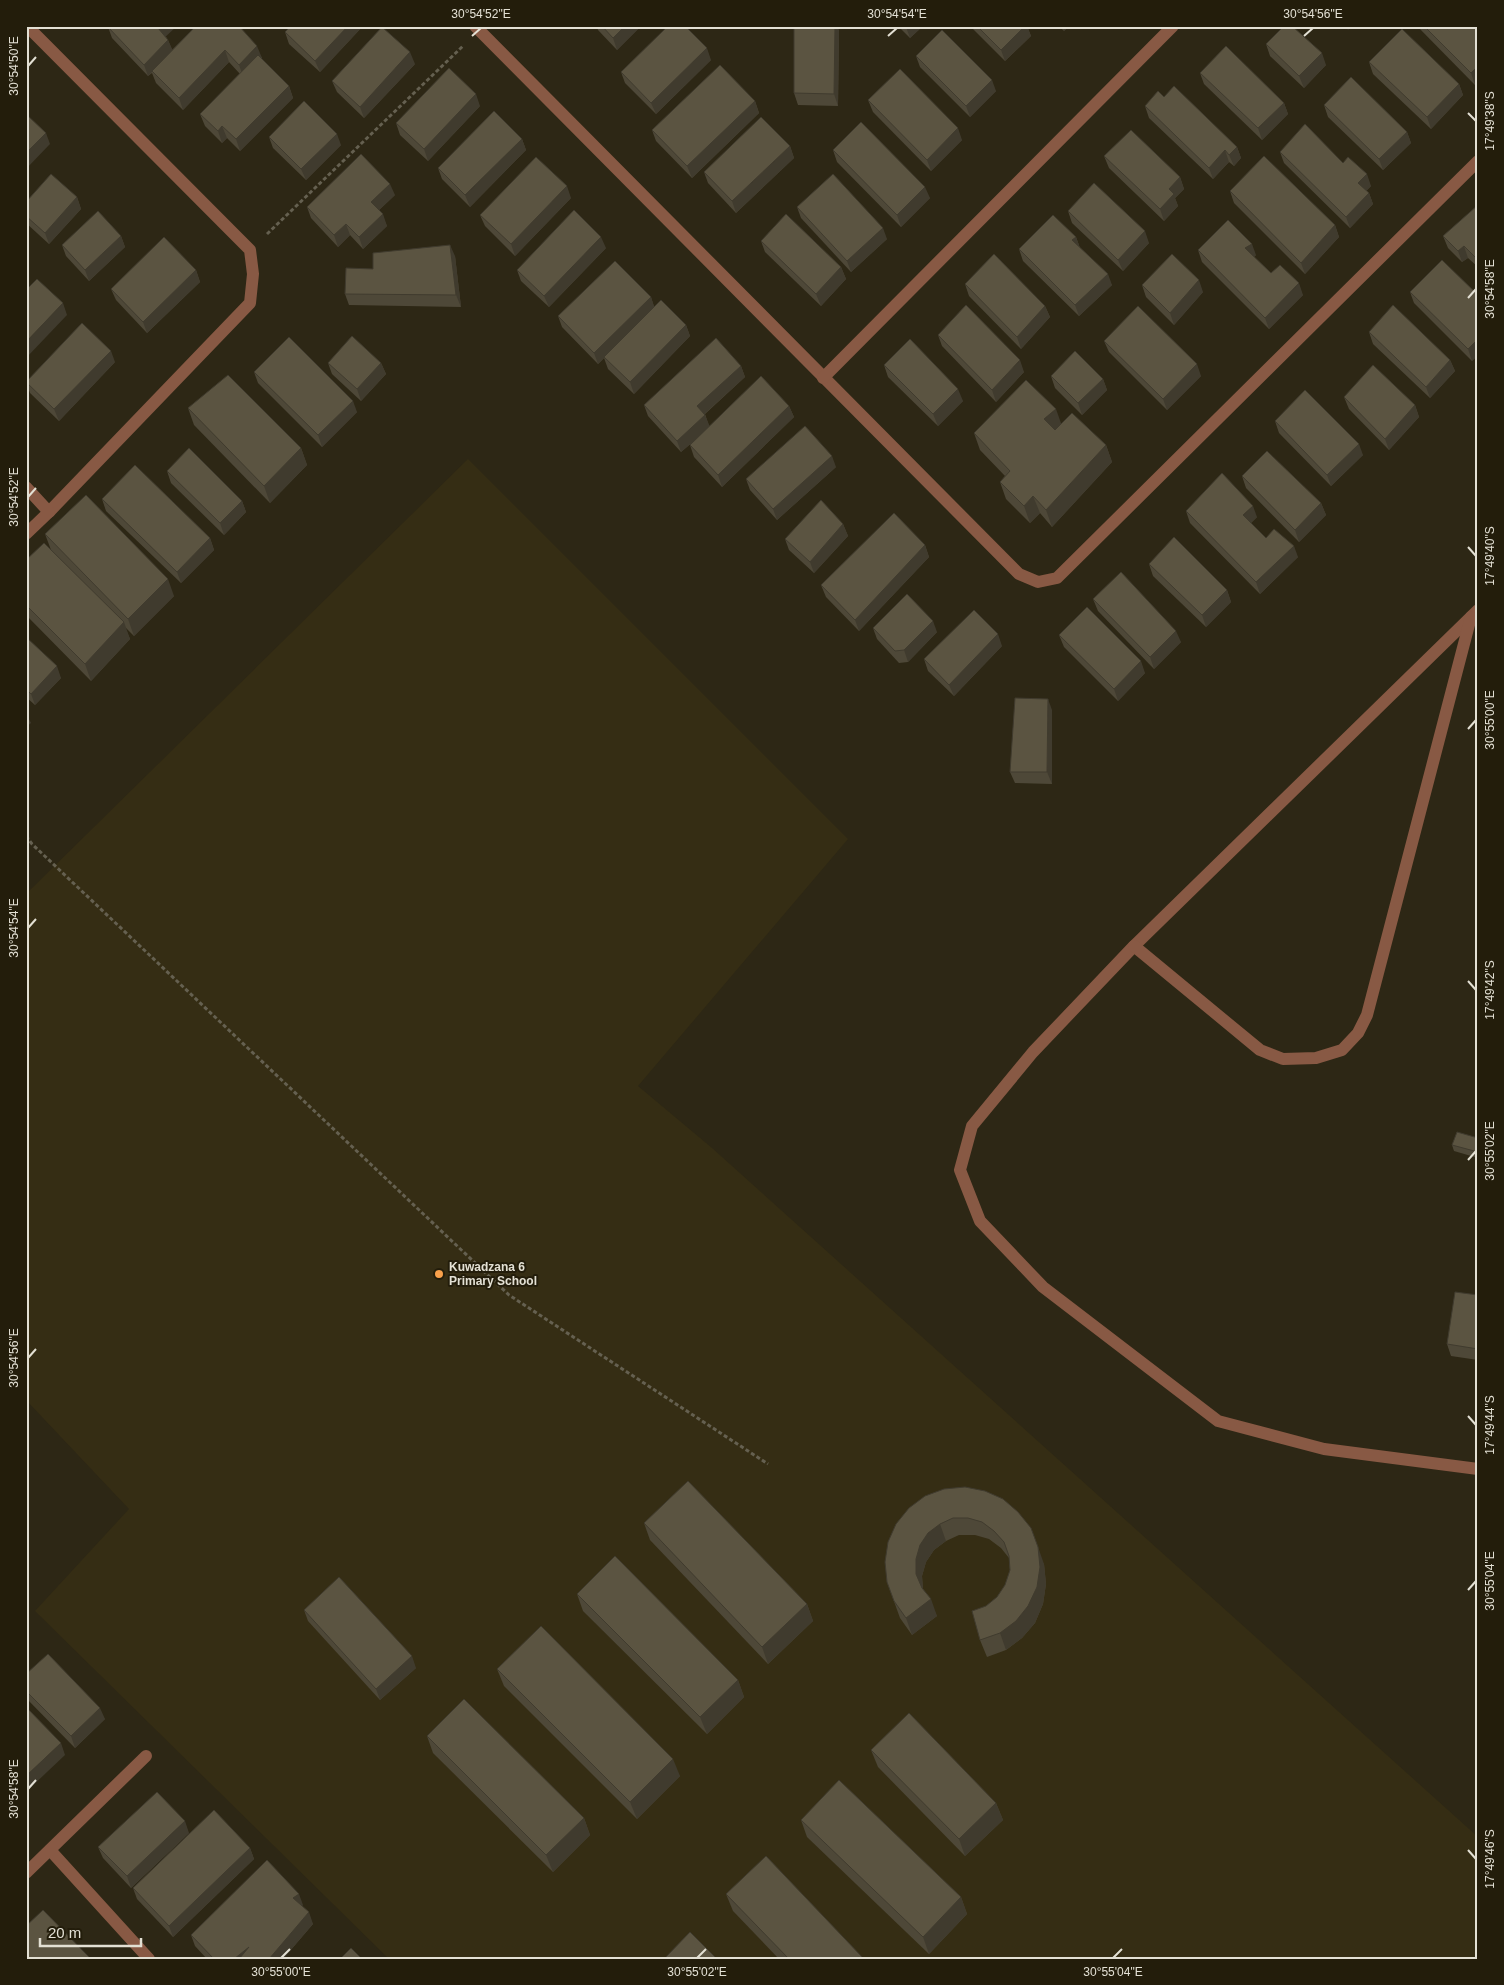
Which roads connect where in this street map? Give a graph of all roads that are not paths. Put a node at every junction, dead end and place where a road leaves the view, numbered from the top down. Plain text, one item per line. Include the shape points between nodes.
1 (27, 26) edge
2 (1173, 26) edge
3 (477, 28) edge
4 (1478, 161) edge
5 (823, 378) junction
6 (26, 487) edge
7 (49, 512) junction
8 (26, 534) edge
9 (1475, 614) edge
10 (1134, 946) junction
11 (1478, 1469) edge
12 (146, 1756) dead end
13 (50, 1850) junction
14 (26, 1873) edge
15 (149, 1959) edge

1 - 7 street via 250,250 253,274 250,303
2 - 5 street
3 - 5 street
4 - 5 street via 1057,578 1038,582 1019,574
6 - 7 street
7 - 8 street
9 - 10 street
9 - 10 street via 1368,1015 1358,1033 1342,1050 1316,1058 1283,1058 1260,1050
10 - 11 street via 1034,1052 972,1126 960,1170 980,1222 1043,1287 1218,1420 1324,1450
12 - 13 street
13 - 14 street
13 - 15 street

